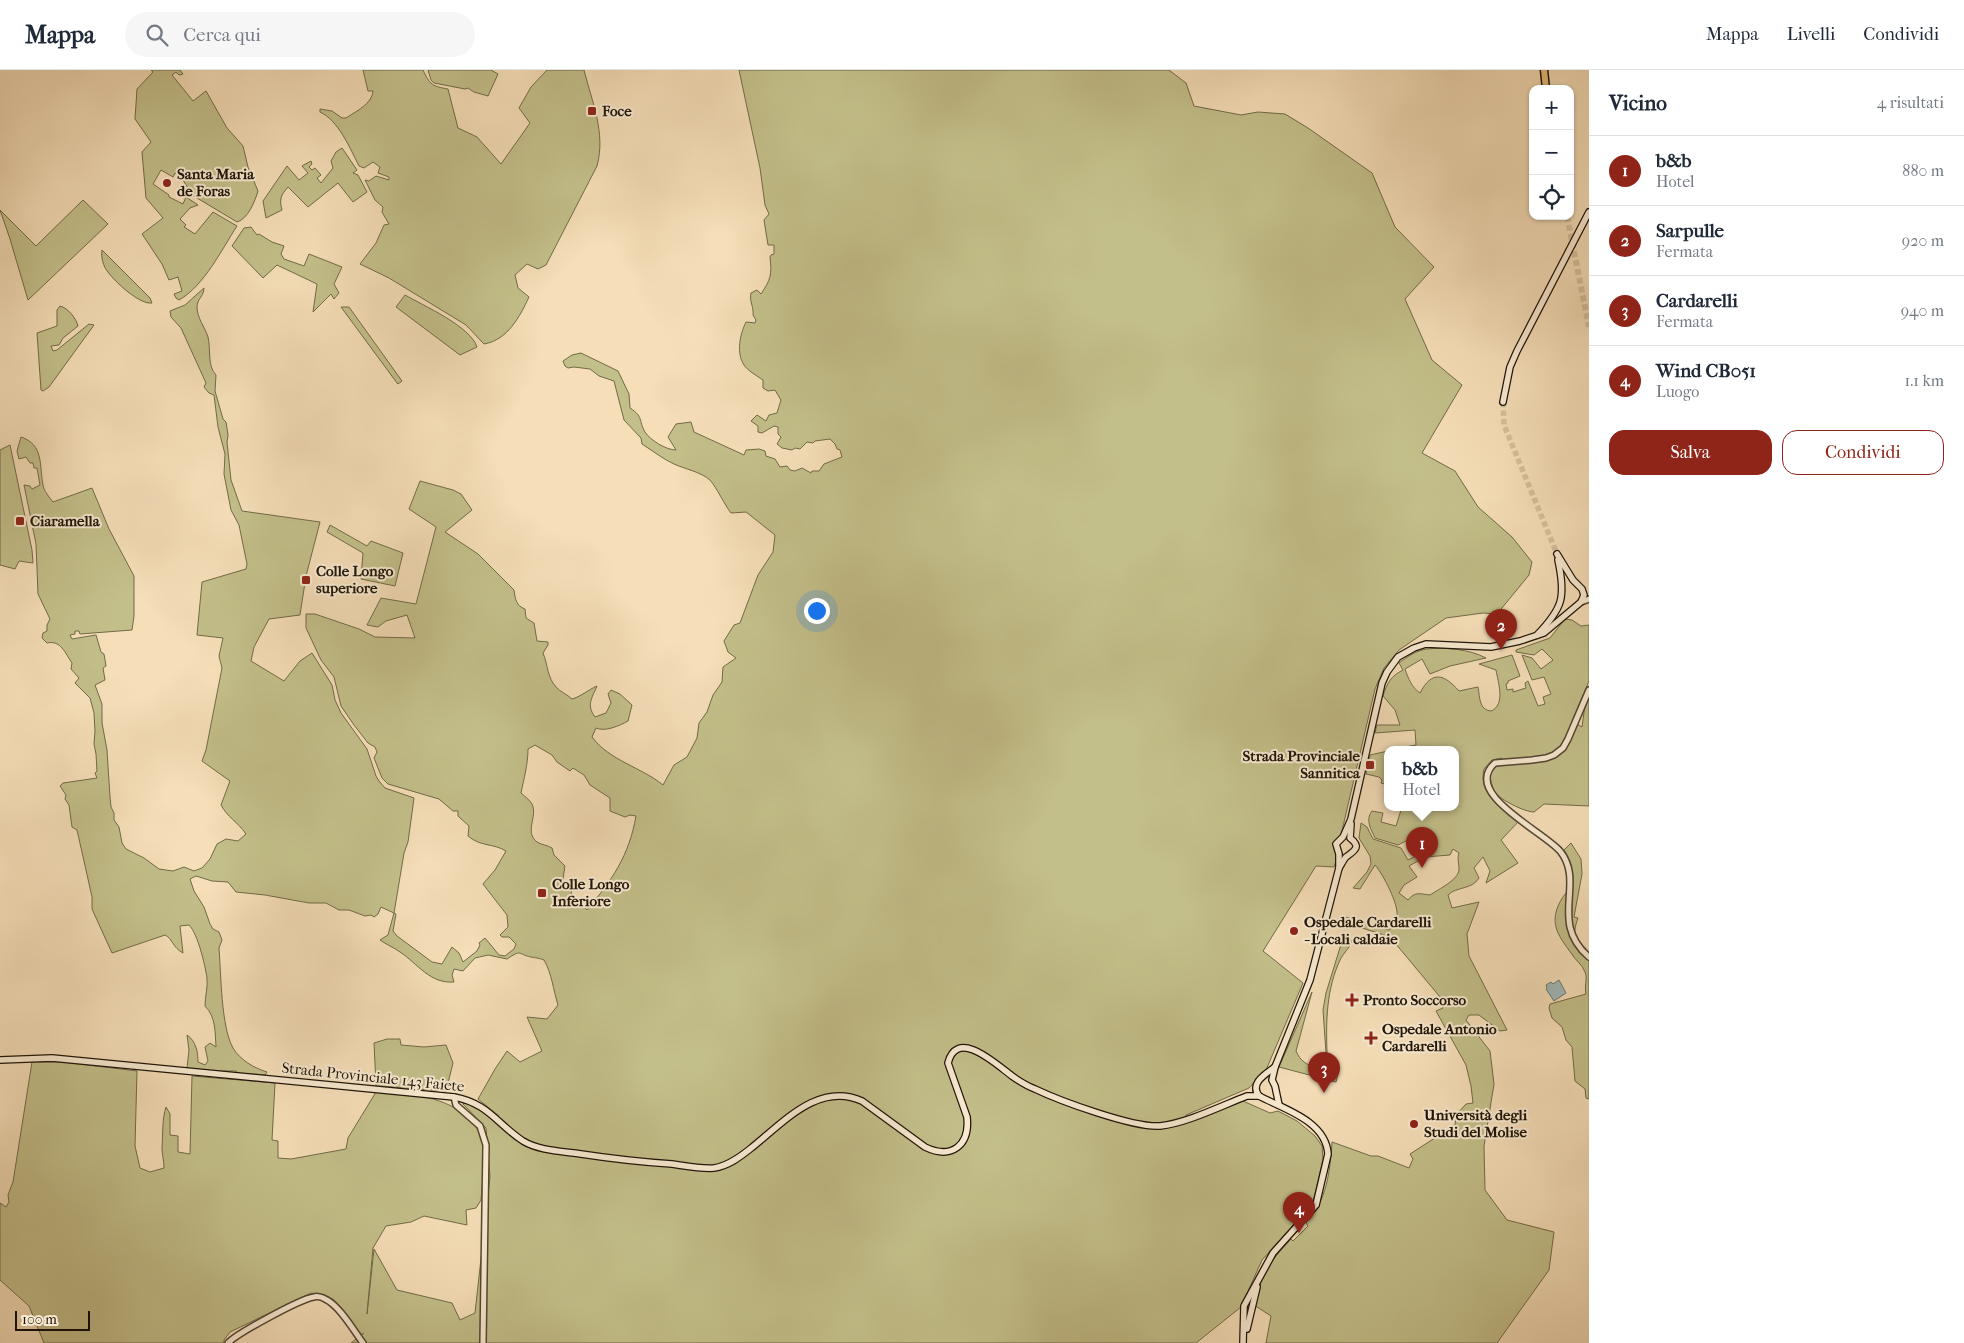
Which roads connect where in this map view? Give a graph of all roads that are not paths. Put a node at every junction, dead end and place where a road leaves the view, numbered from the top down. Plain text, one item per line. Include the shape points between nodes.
1 (1544, 70) edge
2 (1546, 85) edge
3 (1589, 212) edge
4 (1503, 402) tunnel mouth
5 (1579, 586) junction
6 (1562, 589) junction
7 (1589, 590) edge
8 (1589, 600) edge
9 (1565, 602) junction
10 (1578, 604) junction
11 (1536, 636) junction
12 (1589, 690) edge
13 (1351, 819) junction
14 (1343, 837) junction
15 (1350, 838) junction
16 (1339, 854) junction
17 (1347, 856) junction
18 (1339, 868) junction
19 (1589, 957) edge
20 (0, 1060) edge
21 (1275, 1067) junction
22 (1261, 1079) junction
23 (1272, 1080) junction
24 (1256, 1085) junction
25 (1275, 1091) junction
26 (1246, 1096) junction
27 (1259, 1096) junction
28 (454, 1097) junction
29 (1266, 1098) junction
30 (1279, 1105) junction
31 (228, 1343) edge
32 (363, 1343) edge
33 (483, 1343) edge
34 (1243, 1343) edge

1 - 2 main road
3 - 4 main road via 1517,351 1510,367
5 - 6 main road via 1569,584
5 - 6 main road via 1557,554
5 - 7 street
5 - 10 main road via 1584,595
6 - 9 main road
8 - 10 street
9 - 10 main road
9 - 11 main road
10 - 11 main road, Strada Provinciale 143 Faiete via 1555,625
11 - 13 main road, Strada Provinciale 143 Faiete via 1490,647 1426,644 1398,657 1382,683
12 - 19 street via 1563,748 1546,758 1495,763 1486,774 1487,786 1495,799 1560,851 1564,858 1570,877 1568,924
13 - 14 main road, Strada Provinciale 143 Faiete
13 - 15 main road, Strada Provinciale 143 Faiete
14 - 15 main road
14 - 16 main road, Strada Provinciale 143 Faiete via 1336,844
15 - 17 main road, Strada Provinciale 143 Faiete via 1356,849
16 - 17 main road
16 - 18 main road, Strada Provinciale 143 Faiete
17 - 18 main road, Strada Provinciale 143 Faiete
18 - 21 main road, Strada Provinciale 143 Faiete via 1310,980
20 - 28 main road, Strada Provinciale 143 Faiete via 52,1058
21 - 22 main road, Strada Provinciale 143 Faiete
21 - 23 main road, Strada Provinciale 143 Faiete
22 - 23 main road
22 - 24 main road, Strada Provinciale 143 Faiete
23 - 25 main road, Strada Provinciale 143 Faiete
24 - 26 main road, Strada Provinciale 143 Faiete
24 - 27 main road
25 - 29 main road
25 - 30 main road, Strada Provinciale 143 Faiete
26 - 27 main road, Strada Provinciale 143 Faiete
26 - 28 main road, Strada Provinciale 143 Faiete via 1174,1123 1148,1126 1035,1089 975,1050 963,1048 953,1053 948,1063 967,1117 968,1130 962,1142 951,1151 934,1152 856,1099 830,1096 813,1101 727,1164 710,1168 542,1148 523,1140 478,1104
27 - 29 main road, Strada Provinciale 143 Faiete
28 - 33 street via 456,1104 480,1126 486,1145
29 - 30 main road, Strada Provinciale 143 Faiete
30 - 34 main road, Strada Provinciale 143 Faiete via 1319,1131 1328,1146 1328,1154 1313,1210 1273,1253 1260,1276 1248,1308
31 - 32 street via 237,1335 314,1297 332,1302

